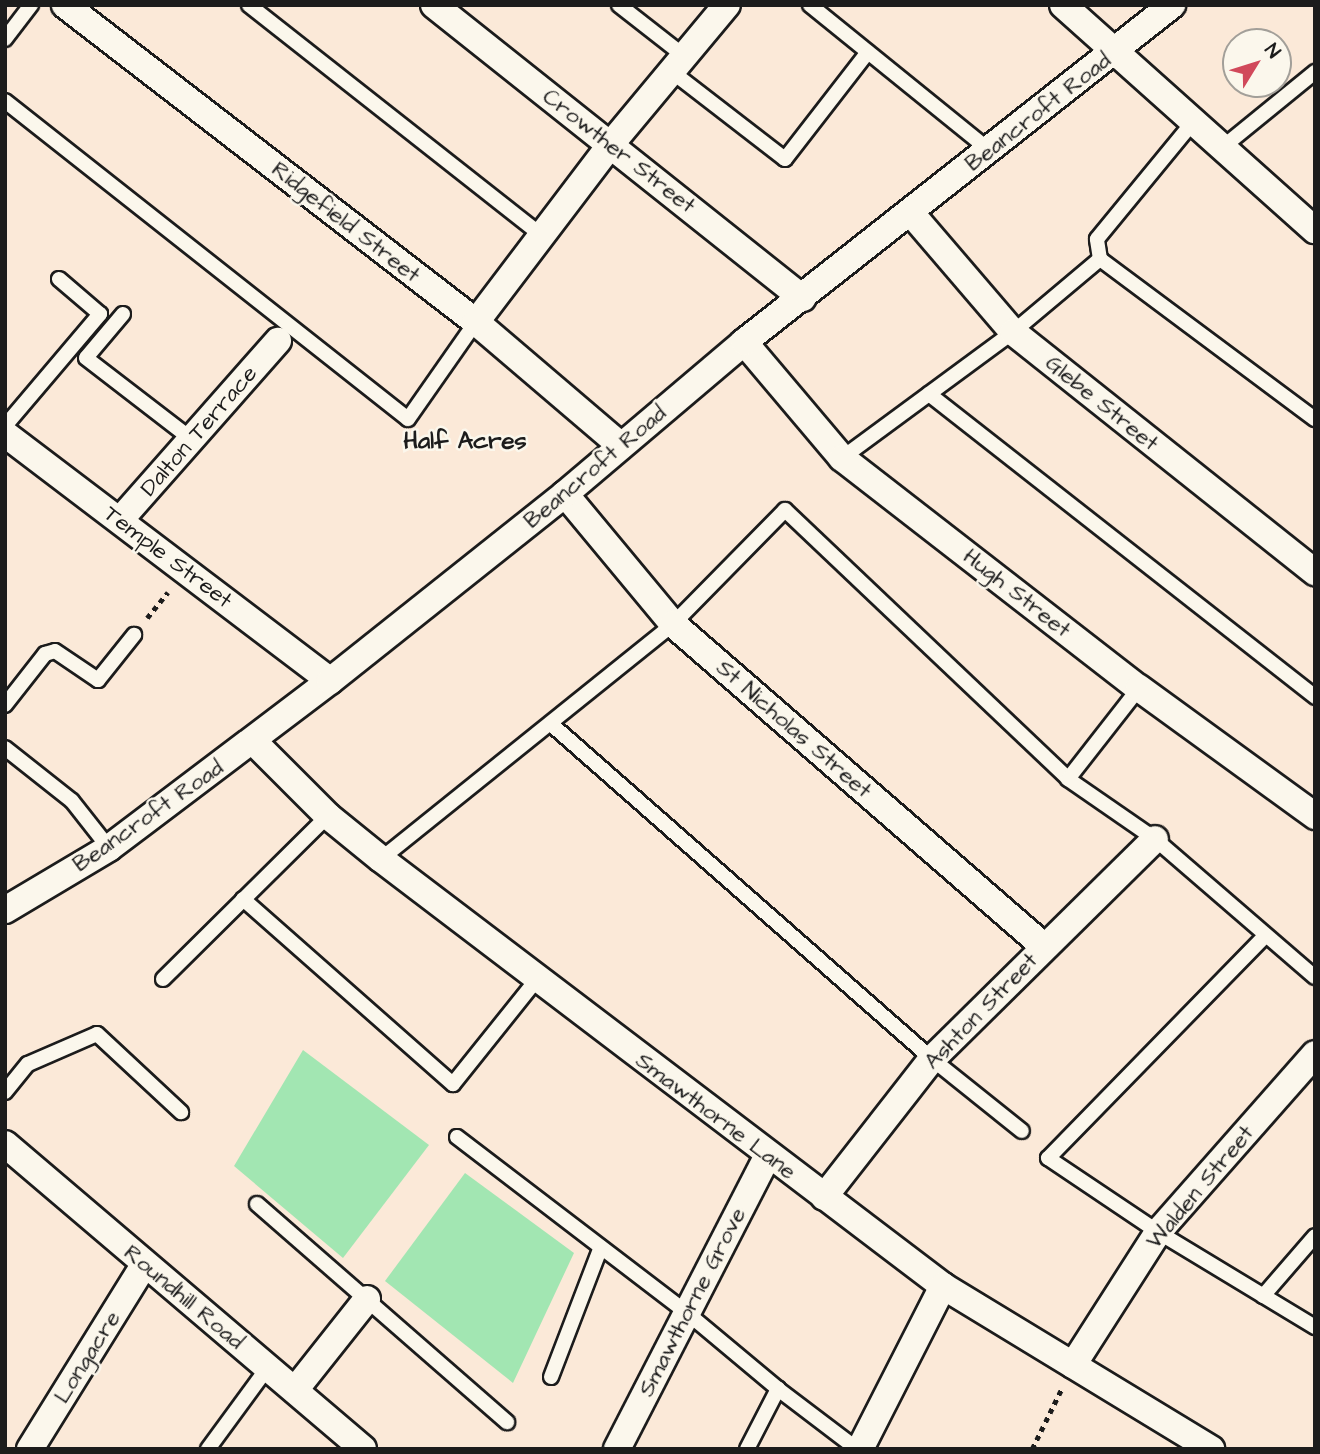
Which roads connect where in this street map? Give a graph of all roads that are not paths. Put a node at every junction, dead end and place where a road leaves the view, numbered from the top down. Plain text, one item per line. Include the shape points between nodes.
1 (31, 5) edge
2 (65, 5) edge
3 (249, 5) edge
4 (434, 5) edge
5 (619, 5) edge
6 (727, 5) edge
7 (810, 5) edge
8 (1063, 5) edge
9 (1172, 5) edge
10 (5, 39) edge
11 (1116, 51) junction
12 (868, 52) junction
13 (677, 63) junction
14 (1315, 72) edge
15 (5, 100) edge
16 (1194, 121) junction
17 (611, 144) junction
18 (1223, 147) junction
19 (989, 150) junction
20 (910, 212) junction
21 (1315, 229) edge
22 (541, 235) junction
23 (1100, 259) junction
24 (59, 279) dead end
25 (803, 298) junction
26 (123, 314) dead end
27 (476, 322) junction
28 (1013, 332) junction
29 (278, 341) dead end
30 (744, 342) junction
31 (929, 394) junction
32 (1315, 419) edge
33 (5, 426) edge
34 (5, 434) edge
35 (191, 439) junction
36 (620, 446) junction
37 (842, 458) junction
38 (565, 494) junction
39 (120, 520) junction
40 (1315, 572) edge
41 (673, 624) junction
42 (134, 635) road end
43 (330, 681) junction
44 (1139, 688) junction
45 (1315, 697) edge
46 (5, 705) edge
47 (551, 724) junction
48 (253, 741) junction
49 (5, 748) edge
50 (1068, 779) junction
51 (328, 816) junction
52 (1315, 816) edge
53 (1155, 839) junction
54 (109, 848) junction
55 (381, 859) junction
56 (243, 900) junction
57 (5, 910) edge
58 (1264, 937) junction
59 (1043, 946) junction
60 (1315, 977) edge
61 (163, 979) dead end
62 (537, 979) junction
63 (1315, 1054) edge
64 (932, 1059) junction
65 (5, 1092) edge
66 (181, 1112) dead end
67 (1022, 1131) dead end
68 (457, 1137) dead end
69 (5, 1144) edge
70 (768, 1155) junction
71 (824, 1197) junction
72 (257, 1204) dead end
73 (1157, 1232) junction
74 (1315, 1236) edge
75 (601, 1247) junction
76 (144, 1265) junction
77 (943, 1286) junction
78 (1263, 1296) junction
79 (367, 1299) junction
80 (687, 1312) junction
81 (1315, 1327) edge
82 (1073, 1365) junction
83 (268, 1367) junction
84 (551, 1377) dead end
85 (778, 1389) junction
86 (295, 1390) junction
87 (507, 1422) dead end
88 (30, 1449) edge
89 (208, 1449) edge
90 (363, 1449) edge
91 (617, 1449) edge
92 (747, 1449) edge
93 (859, 1449) edge
94 (1210, 1449) edge

1 - 10 lane
2 - 27 street, Ridgefield Street
3 - 22 lane
4 - 17 street, Crowther Street
5 - 13 lane
6 - 13 street
7 - 12 lane
8 - 11 street
9 - 11 street, Beancroft Road
11 - 16 street
11 - 19 street, Beancroft Road
12 - 13 lane via 786,159
12 - 19 lane
13 - 17 street
14 - 18 lane
15 - 27 lane via 408,419
16 - 18 street
16 - 23 lane via 1097,239
17 - 22 street
17 - 25 street, Crowther Street
18 - 21 street
19 - 20 street, Beancroft Road
20 - 25 street, Beancroft Road
20 - 28 street, Glebe Street
22 - 27 street
23 - 28 lane
23 - 32 lane
24 - 33 lane via 100,314
25 - 30 street, Beancroft Road
26 - 35 lane via 86,358
27 - 36 street, Ridgefield Street
28 - 31 lane
28 - 40 street, Glebe Street
29 - 35 street, Dalton Terrace
30 - 36 street, Beancroft Road
30 - 37 street, Hugh Street
31 - 37 lane
31 - 45 lane
34 - 39 street, Temple Street
35 - 39 street, Dalton Terrace
36 - 38 street, Beancroft Road
37 - 44 street, Hugh Street
38 - 41 street, St Nicholas Street
38 - 43 street, Beancroft Road
39 - 43 street, Temple Street
41 - 47 lane
41 - 50 lane via 785,510
41 - 59 street, St Nicholas Street
42 - 46 lane via 98,680 55,651 45,654
43 - 48 street, Beancroft Road
44 - 50 lane
44 - 52 street, Hugh Street
47 - 55 lane
47 - 64 lane
48 - 51 street, Smawthorne Lane
48 - 54 street, Beancroft Road
49 - 54 lane via 72,801
50 - 53 lane
51 - 55 street, Smawthorne Lane
51 - 56 lane
53 - 58 lane
53 - 59 street, Ashton Street
54 - 57 street, Beancroft Road
55 - 62 street, Smawthorne Lane
56 - 61 lane
56 - 62 lane via 453,1084
58 - 60 lane
58 - 73 lane via 1048,1157
59 - 64 street, Ashton Street
62 - 70 street, Smawthorne Lane
63 - 73 street, Walden Street
64 - 67 lane
64 - 71 street, Ashton Street
65 - 66 lane via 28,1065 97,1034
68 - 75 lane
69 - 76 street, Roundhill Road
70 - 71 street, Smawthorne Lane
70 - 80 street, Smawthorne Grove
71 - 77 street, Smawthorne Lane
72 - 79 lane
73 - 78 lane
73 - 82 street, Walden Street
74 - 78 lane
75 - 80 lane
75 - 84 lane
76 - 83 street, Roundhill Road
76 - 88 street, Longacre
77 - 82 street, Smawthorne Lane
77 - 93 street
78 - 81 lane
79 - 86 street
79 - 87 lane
80 - 85 lane
80 - 91 street, Smawthorne Grove
82 - 94 street, Smawthorne Lane
83 - 86 street, Roundhill Road
83 - 89 lane
85 - 92 lane
85 - 93 lane
86 - 90 street, Roundhill Road

